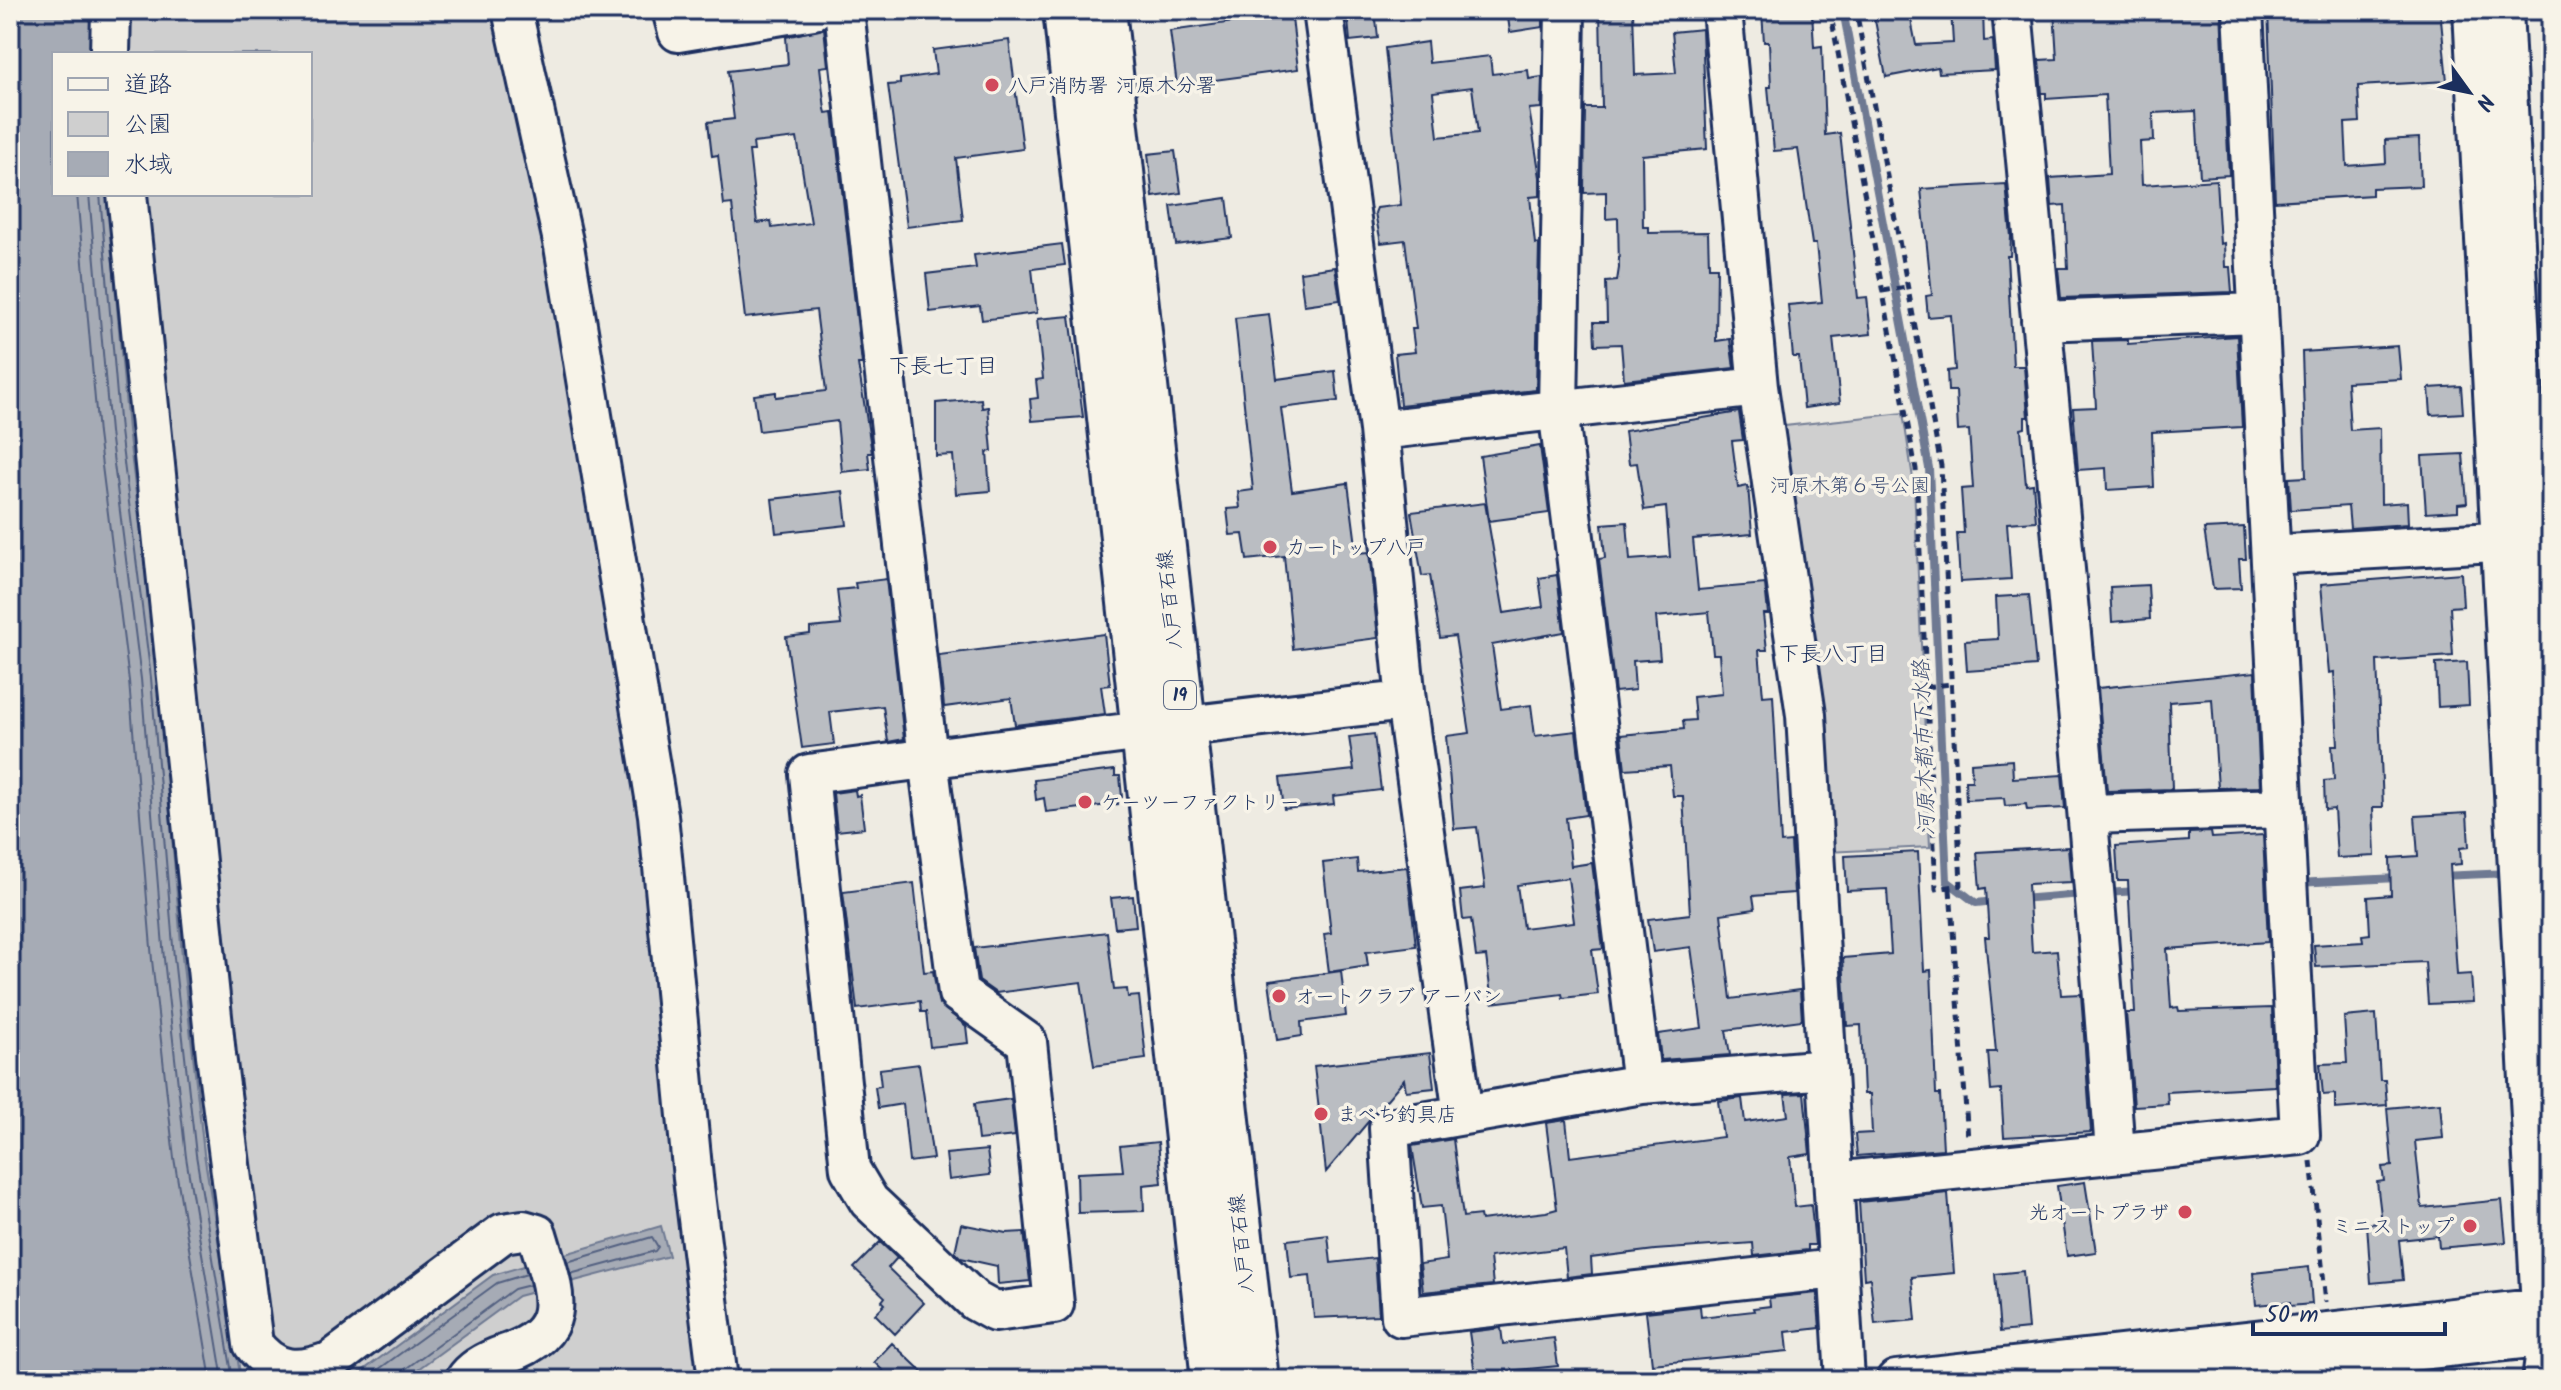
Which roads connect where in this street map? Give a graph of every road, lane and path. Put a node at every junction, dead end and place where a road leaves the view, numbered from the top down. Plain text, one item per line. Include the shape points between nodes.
1 (111, 10) edge
2 (512, 10) edge
3 (672, 10) edge
4 (813, 10) edge
5 (844, 10) edge
6 (1066, 10) edge
7 (1103, 10) edge
8 (1323, 10) edge
9 (1565, 10) edge
10 (1722, 10) edge
11 (1830, 10) edge
12 (1856, 10) edge
13 (2012, 10) edge
14 (2243, 10) edge
15 (2473, 10) edge
16 (2503, 10) edge
17 (110, 52) edge
18 (127, 196) edge
19 (1907, 287) junction
20 (1882, 291) junction
21 (2257, 313) junction
22 (2041, 321) junction
23 (2520, 349) edge
24 (1758, 387) junction
25 (1558, 409) junction
26 (1379, 430) junction
27 (2529, 531) edge
28 (2271, 555) junction
29 (1951, 684) junction
30 (1926, 687) junction
31 (1406, 701) junction
32 (1163, 728) junction
33 (928, 759) junction
34 (2283, 808) junction
35 (2090, 814) junction
36 (2538, 860) edge
37 (1950, 889) junction
38 (2551, 944) edge
39 (1827, 1069) junction
40 (1642, 1084) junction
41 (1463, 1115) junction
42 (2300, 1135) junction
43 (2115, 1152) junction
44 (1970, 1167) junction
45 (1834, 1182) junction
46 (1836, 1269) junction
47 (2327, 1315) dead end
48 (2548, 1324) edge
49 (1977, 1376) edge
50 (465, 1380) edge
51 (718, 1380) edge
52 (1214, 1380) edge
53 (1256, 1380) edge
54 (1845, 1380) edge
55 (1896, 1380) edge
56 (2140, 1380) edge
57 (2542, 1380) edge

1 - 17 street
2 - 51 street via 564,246 658,815
3 - 4 street via 678,32
5 - 33 street
6 - 32 main road, 八戸百石線 / 19
7 - 32 main road, 八戸百石線 / 19
8 - 26 street
9 - 25 street
10 - 24 street
11 - 20 path
12 - 19 path
13 - 22 street
14 - 21 street
15 - 23 street
16 - 23 street
18 - 50 street via 216,1055 253,1344 263,1358 306,1371 331,1361 503,1233 537,1234 555,1295 545,1333 532,1345 496,1357
19 - 20 path
19 - 29 path via 1941,466
20 - 30 path via 1916,469
21 - 22 street
21 - 28 street
22 - 35 street
23 - 27 street
24 - 25 street
24 - 39 street via 1806,715
25 - 26 street
25 - 40 street
26 - 31 street
27 - 28 street
27 - 36 street
28 - 34 street
29 - 30 path
29 - 37 path via 1961,885
30 - 37 path via 1936,889
31 - 32 street
31 - 41 street
32 - 33 street
32 - 52 main road, 八戸百石線 / 19
32 - 53 main road, 八戸百石線 / 19
33 - 33 street via 958,993 1027,1042 1054,1304 995,1312 975,1301 869,1201 850,1169 809,774
34 - 35 street
34 - 42 street
35 - 43 street
36 - 38 street
36 - 48 street
37 - 44 path
39 - 40 street
39 - 45 street
40 - 41 street
41 - 46 street via 1389,1128 1401,1317
42 - 43 street
42 - 47 path via 2309,1144
43 - 44 street
44 - 45 street
45 - 46 street
46 - 54 street
48 - 49 street
48 - 56 street
48 - 57 street
49 - 55 street

